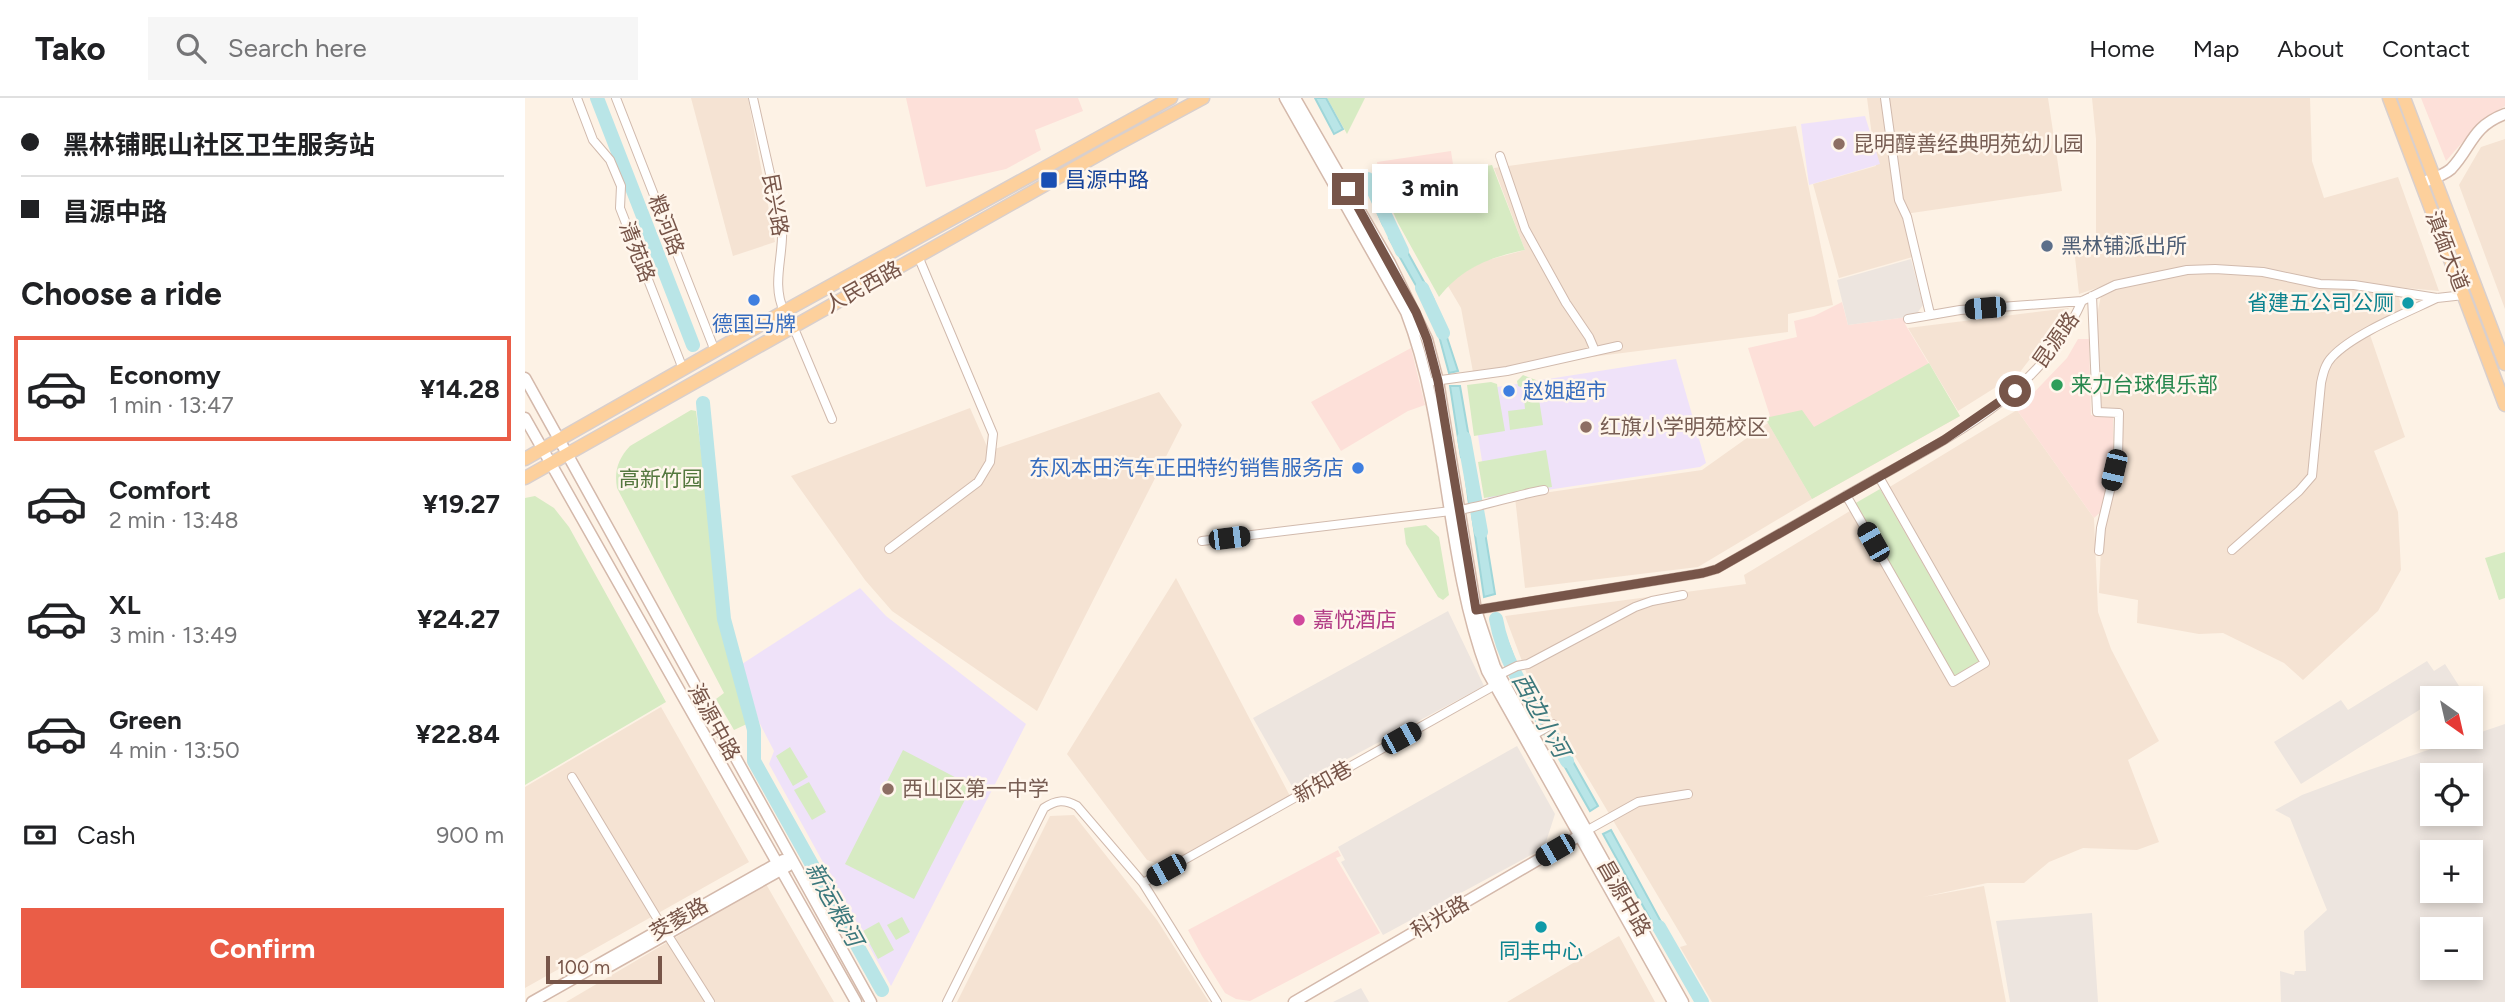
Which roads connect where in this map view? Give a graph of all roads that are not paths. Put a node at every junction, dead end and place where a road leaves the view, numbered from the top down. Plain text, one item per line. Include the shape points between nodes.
1 (577, 98) edge
2 (616, 98) edge
3 (753, 98) edge
4 (1171, 98) edge
5 (1203, 98) edge
6 (1285, 98) edge
7 (1296, 98) edge
8 (1885, 98) edge
9 (2389, 98) edge
10 (2405, 98) edge
11 (2505, 114) edge
12 (1500, 156) dead end
13 (2435, 178) junction
14 (2421, 183) junction
15 (918, 256) junction
16 (2464, 295) junction
17 (2092, 296) junction
18 (2437, 298) junction
19 (2082, 301) junction
20 (784, 311) junction
21 (1930, 314) junction
22 (1908, 319) dead end
23 (793, 326) junction
24 (1618, 346) dead end
25 (715, 351) junction
26 (1595, 351) junction
27 (2505, 364) edge
28 (683, 369) junction
29 (525, 378) edge
30 (1436, 381) junction
31 (2505, 405) edge
32 (525, 418) edge
33 (832, 419) dead end
34 (560, 440) junction
35 (542, 449) junction
36 (568, 455) junction
37 (525, 459) edge
38 (550, 464) junction
39 (1879, 477) junction
40 (525, 478) edge
41 (1544, 490) dead end
42 (1846, 495) junction
43 (1458, 509) junction
44 (1202, 541) dead end
45 (889, 549) dead end
46 (2232, 550) dead end
47 (2099, 551) dead end
48 (1683, 595) dead end
49 (1476, 610) junction
50 (1497, 680) junction
51 (1553, 724) dead end
52 (1535, 734) junction
53 (572, 777) dead end
54 (1688, 794) dead end
55 (1583, 834) junction
56 (791, 860) junction
57 (780, 866) junction
58 (1143, 883) junction
59 (665, 931) junction
60 (532, 1002) edge
61 (546, 1002) edge
62 (710, 1002) edge
63 (856, 1002) edge
64 (871, 1002) edge
65 (947, 1002) edge
66 (1217, 1002) edge
67 (1294, 1002) edge
68 (1673, 1002) edge
69 (1683, 1002) edge

1 - 28 street, 清苑路 via 593,139 610,160 621,186 620,208
2 - 25 street, 粮河路
3 - 20 street, 民兴路 via 782,226 776,291
4 - 20 main road, 人民西路
5 - 15 main road, 人民西路
6 - 30 main road, 昌源中路 via 1406,312
7 - 30 main road, 昌源中路 via 1416,312
8 - 21 street via 1899,200
9 - 14 main road, 滇缅大道
10 - 13 main road, 滇缅大道
11 - 13 main road via 2486,124 2452,167
12 - 26 street via 1525,229
13 - 14 main road
13 - 27 main road, 滇缅大道
14 - 16 main road, 滇缅大道
15 - 23 main road, 人民西路
15 - 45 street via 993,434 990,462 978,482
16 - 18 street
16 - 31 main road, 滇缅大道
17 - 18 street via 2131,281 2215,269
17 - 19 street
17 - 47 street via 2097,412 2119,413 2118,457
18 - 46 street via 2355,340 2332,357 2321,383 2312,476
19 - 21 street
19 - 39 street, 昆源路 via 2044,363 2015,391
20 - 25 main road, 人民西路
21 - 22 street
23 - 33 street
23 - 36 main road, 人民西路
24 - 26 street
25 - 28 main road, 人民西路
26 - 30 street
28 - 34 main road, 人民西路
29 - 34 main road, 海源中路
30 - 43 main road, 昌源中路
32 - 35 main road, 海源中路
34 - 35 main road, 人民西路
34 - 36 main road, 海源中路
35 - 37 main road, 人民西路
35 - 38 main road, 海源中路
36 - 38 main road, 人民西路
36 - 56 main road, 海源中路
38 - 40 main road, 人民西路
38 - 57 main road, 海源中路
39 - 42 street, 昆源路
39 - 42 street via 1985,663 1953,682
41 - 43 street
42 - 49 street, 昆源路 via 1710,571
43 - 44 street
43 - 49 main road, 昌源中路
48 - 50 street, 新知巷 via 1645,603
49 - 50 main road, 昌源中路 via 1474,636
50 - 52 main road, 昌源中路
50 - 55 main road, 昌源中路
50 - 58 street, 新知巷
51 - 52 street
52 - 55 main road, 昌源中路
53 - 59 street
54 - 55 street via 1647,799
55 - 67 main road, 科光路
55 - 68 main road, 昌源中路
55 - 69 main road, 昌源中路
56 - 57 main road, 茭菱路
56 - 64 main road, 海源中路
57 - 59 main road, 茭菱路
57 - 63 main road, 海源中路
58 - 65 street via 1077,806 1055,801 1044,808
58 - 66 street
59 - 60 main road, 茭菱路
59 - 61 main road, 茭菱路
59 - 62 street

